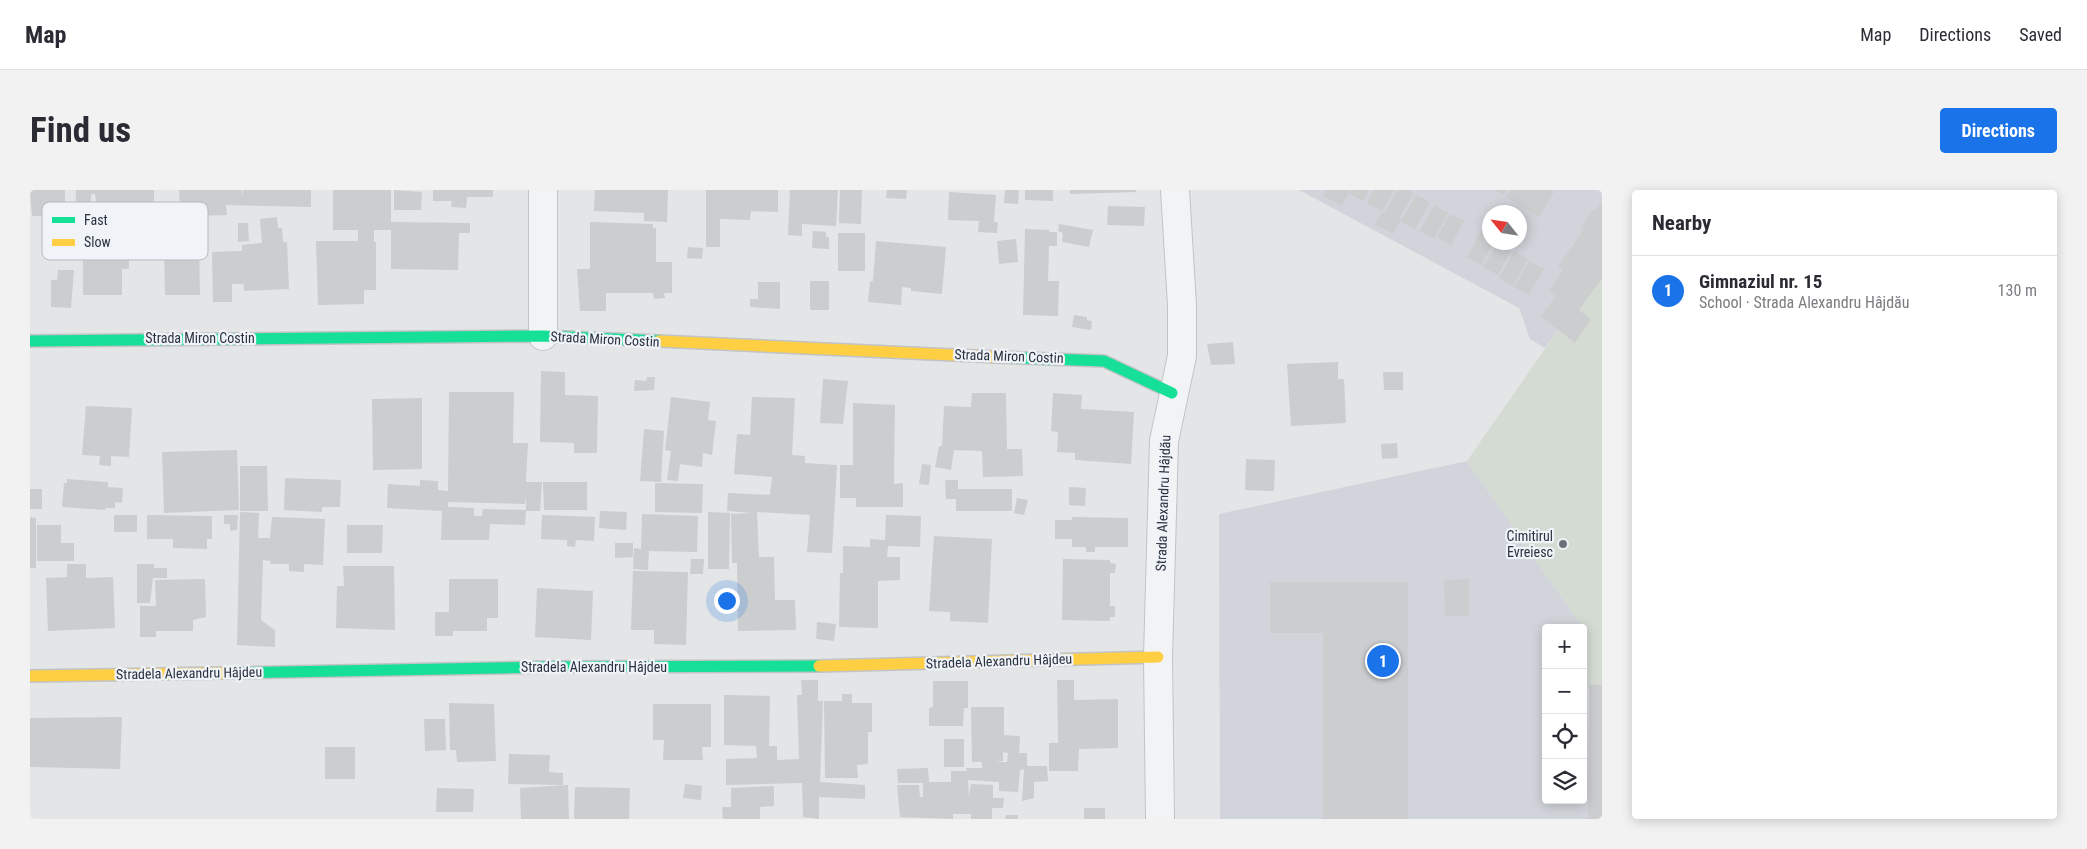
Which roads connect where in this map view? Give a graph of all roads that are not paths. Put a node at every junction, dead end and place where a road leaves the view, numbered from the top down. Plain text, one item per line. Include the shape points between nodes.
1 (543, 190) edge
2 (1175, 190) edge
3 (543, 336) junction
4 (30, 341) edge
5 (1172, 393) junction
6 (1158, 657) junction
7 (30, 676) edge
8 (1160, 819) edge

1 - 3 street
2 - 5 street, Strada Alexandru Hâjdău via 1182,356
3 - 4 street, Strada Miron Costin
3 - 5 street, Strada Miron Costin via 972,356 1084,358 1104,361
5 - 6 street, Strada Alexandru Hâjdău via 1164,441
6 - 7 street, Stradela Alexandru Hâjdeu via 869,666 546,667
6 - 8 street, Strada Alexandru Hâjdău

